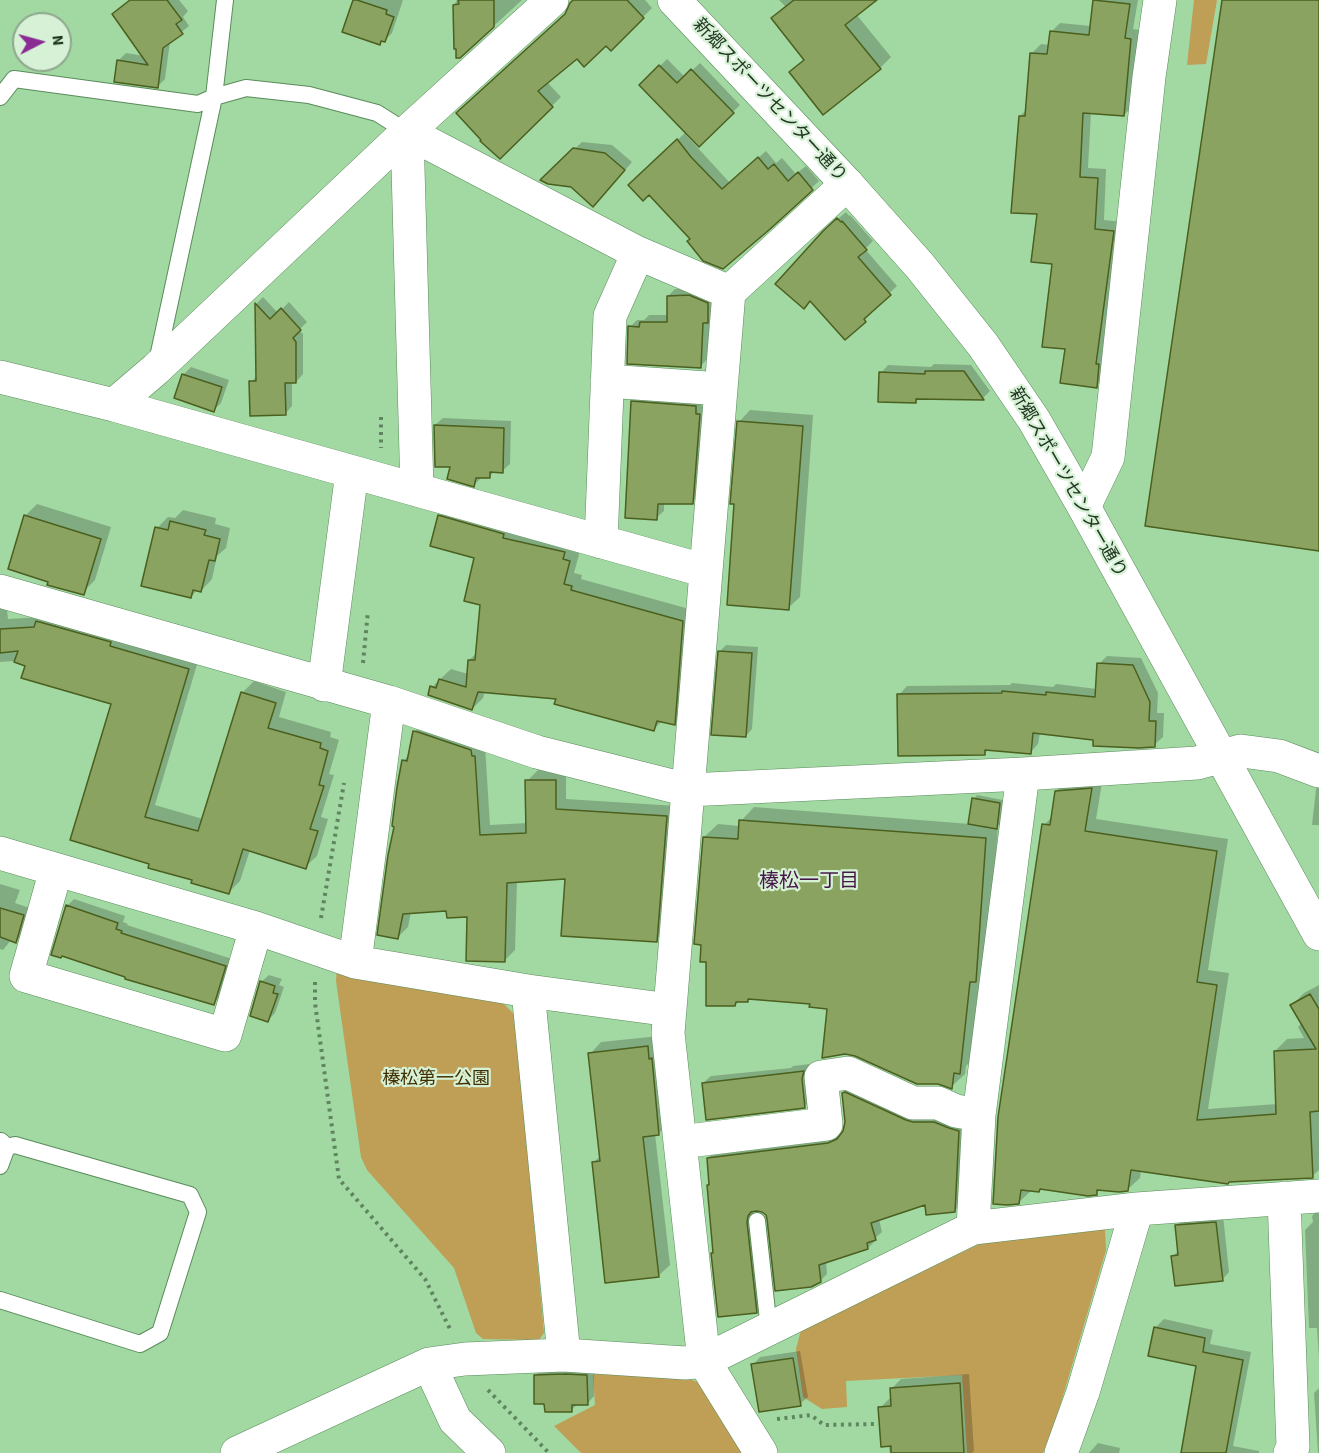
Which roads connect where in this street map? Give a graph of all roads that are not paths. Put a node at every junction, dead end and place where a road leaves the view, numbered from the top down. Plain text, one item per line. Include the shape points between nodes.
1 (225, 0) edge
2 (552, 0) edge
3 (674, 0) edge
4 (1160, 0) edge
5 (0, 97) edge
6 (214, 97) junction
7 (407, 132) junction
8 (847, 184) junction
9 (639, 253) junction
10 (729, 292) junction
11 (156, 369) junction
12 (0, 377) edge
13 (607, 381) junction
14 (721, 389) junction
15 (114, 405) junction
16 (352, 472) junction
17 (417, 490) junction
18 (1084, 507) junction
19 (600, 542) junction
20 (706, 571) junction
21 (0, 591) edge
22 (324, 685) junction
23 (389, 702) junction
24 (1221, 755) junction
25 (1319, 771) edge
26 (1023, 774) junction
27 (688, 790) junction
28 (0, 853) edge
29 (56, 870) junction
30 (256, 928) junction
31 (1319, 934) edge
32 (355, 962) junction
33 (528, 991) junction
34 (670, 1010) junction
35 (979, 1114) junction
36 (680, 1142) junction
37 (4, 1143) edge
38 (0, 1166) edge
39 (1319, 1196) edge
40 (1284, 1198) junction
41 (1137, 1209) junction
42 (758, 1221) dead end
43 (973, 1228) junction
44 (0, 1300) edge
45 (769, 1329) junction
46 (564, 1355) junction
47 (704, 1361) junction
48 (429, 1364) junction
49 (237, 1453) edge
50 (489, 1453) edge
51 (761, 1453) edge
52 (1061, 1453) edge
53 (1290, 1453) edge

1 - 6 lane
2 - 7 street
3 - 8 street, 新郷スポーツセンター通り
4 - 18 street via 1107,457
5 - 6 lane via 14,79 198,104
6 - 7 lane via 246,88 309,95 377,113
6 - 11 lane
7 - 9 street
7 - 11 street
7 - 17 street
8 - 10 street
8 - 18 street, 新郷スポーツセンター通り via 983,345 1034,420
9 - 10 street
9 - 13 street via 610,316
10 - 14 street
11 - 15 street
12 - 15 street
13 - 14 street
13 - 19 street
14 - 20 street
15 - 16 street
16 - 17 street
16 - 22 street
17 - 19 street
18 - 24 street, 新郷スポーツセンター通り
19 - 20 street
20 - 27 street
21 - 22 street
22 - 23 street
23 - 27 street via 537,752
23 - 32 street
24 - 25 street via 1241,751 1280,756
24 - 26 street via 1197,763
24 - 31 street, 新郷スポーツセンター通り
26 - 27 street
26 - 35 street
27 - 34 street
28 - 29 street
29 - 30 street
29 - 30 street via 26,976 225,1035
30 - 32 street
32 - 33 street
33 - 34 street
33 - 46 street
34 - 36 street via 668,1033
35 - 36 street via 956,1111 938,1103 912,1103 848,1074 821,1077 826,1124
35 - 43 street
36 - 47 street
37 - 38 lane
37 - 44 lane via 190,1195 198,1212 160,1333 140,1344
39 - 40 street
40 - 41 street
40 - 53 street via 1293,1447
41 - 43 street
41 - 52 street
42 - 45 lane
43 - 45 street
45 - 47 street
46 - 47 street
46 - 48 street
47 - 51 street
48 - 49 street
48 - 50 street via 454,1420

